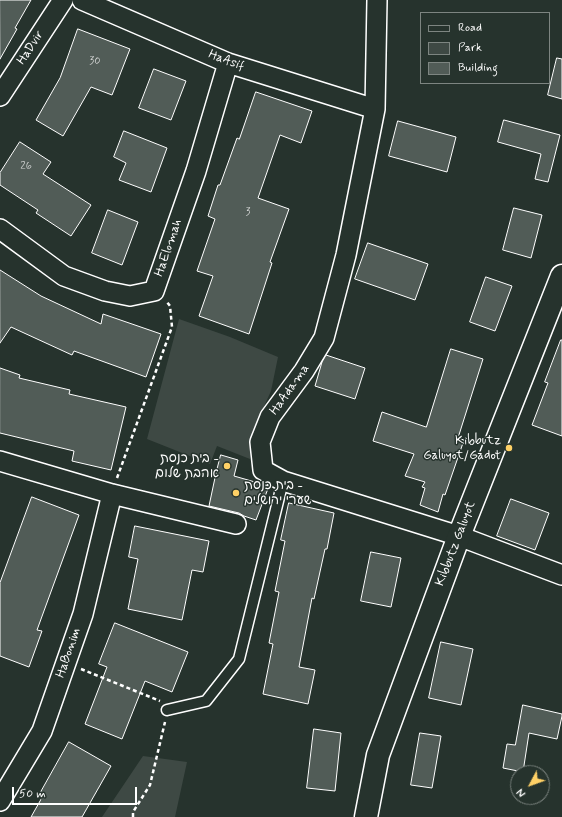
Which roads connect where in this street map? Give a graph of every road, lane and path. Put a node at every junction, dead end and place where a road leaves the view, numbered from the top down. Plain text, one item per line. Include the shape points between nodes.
1 (63, 0) edge
2 (82, 0) edge
3 (377, 0) edge
4 (228, 63) junction
5 (0, 96) edge
6 (375, 109) junction
7 (0, 229) edge
8 (562, 276) edge
9 (156, 286) junction
10 (0, 460) edge
11 (282, 481) junction
12 (112, 494) junction
13 (236, 524) dead end
14 (459, 536) junction
15 (562, 575) edge
16 (66, 662) junction
17 (167, 710) junction
18 (0, 801) edge
19 (133, 817) edge
20 (366, 817) edge

1 - 5 street, HaDvir
2 - 4 street, HaAsif
3 - 6 street
4 - 6 street, HaAsif
4 - 9 street, HaElomah via 196,171
6 - 11 street, HaAdama via 346,255 324,338 304,371 270,417 260,442 263,470
7 - 9 street, HaElomah via 64,276 130,296 154,291
8 - 14 street, Kibbutz Galuyot
9 - 12 path via 170,306 172,327
10 - 12 street
11 - 14 street, HaAdama
11 - 17 lane via 239,660 206,701
12 - 13 street
12 - 16 street, HaBonim via 83,614
14 - 15 street, HaAdama
14 - 20 street, Kibbutz Galuyot via 378,755
16 - 17 path via 168,704
16 - 18 street, HaBonim via 42,731
17 - 19 path via 150,785 133,812

